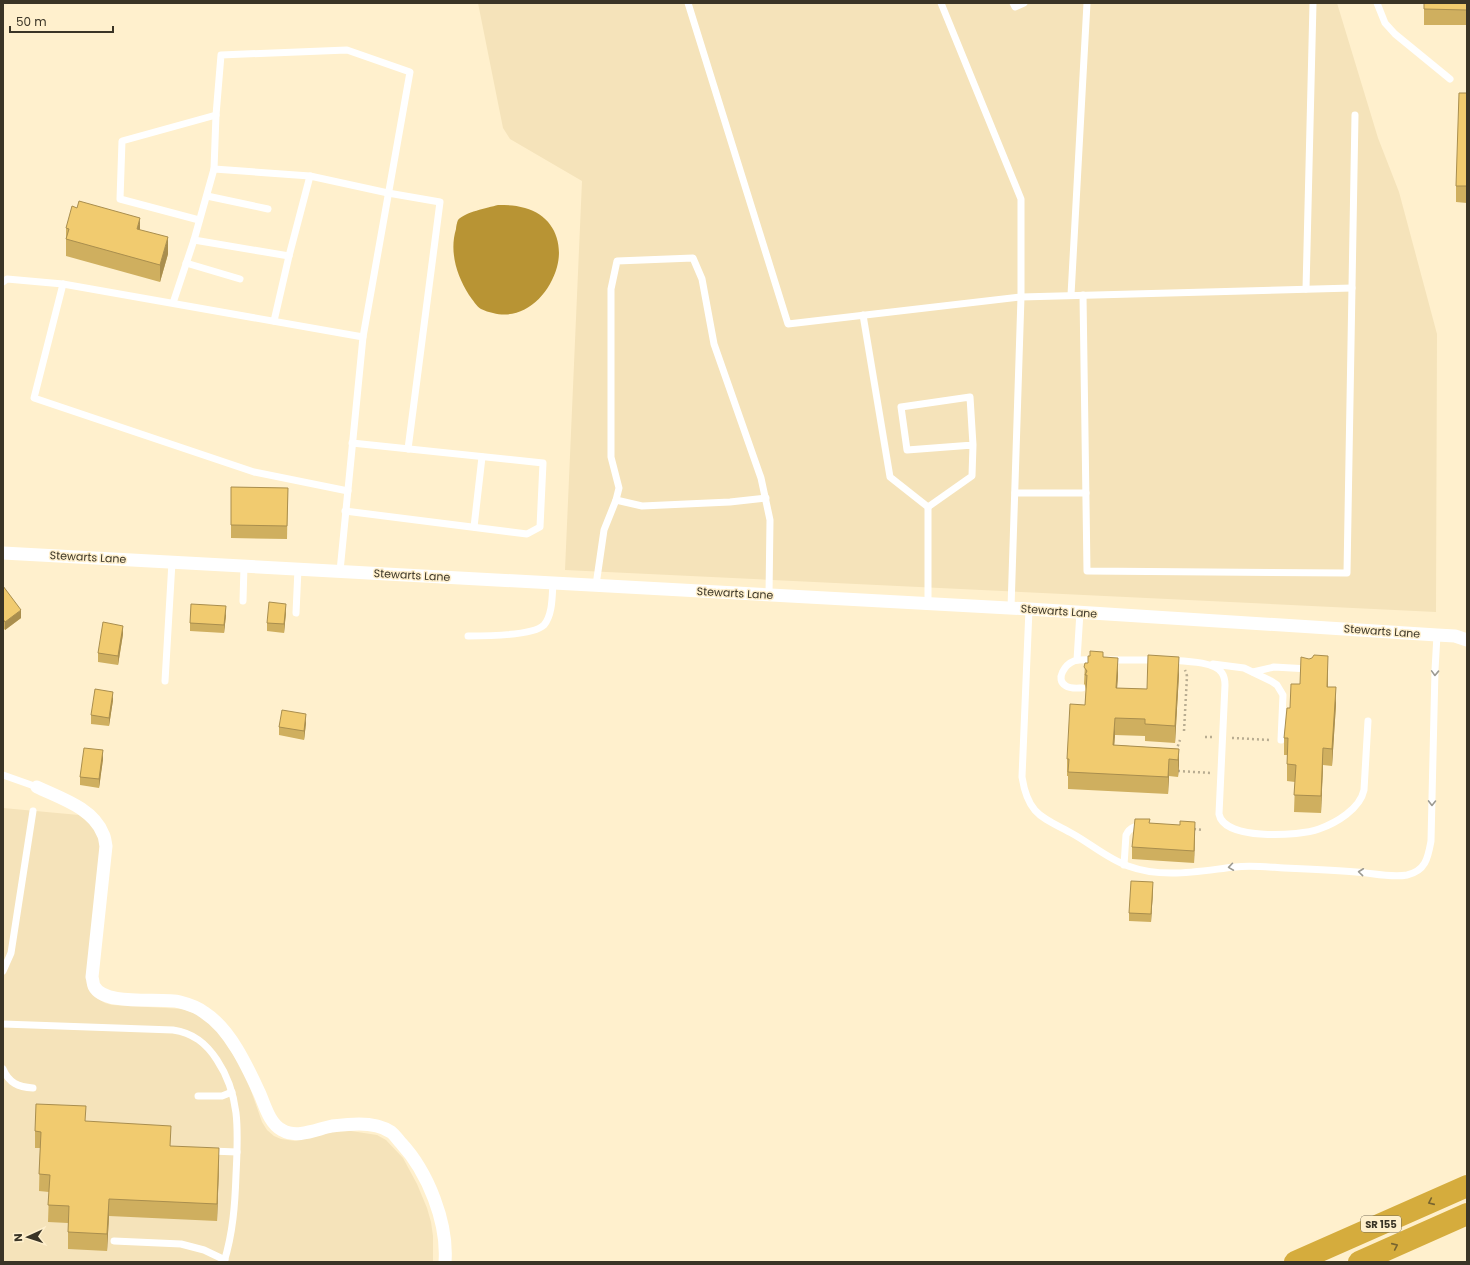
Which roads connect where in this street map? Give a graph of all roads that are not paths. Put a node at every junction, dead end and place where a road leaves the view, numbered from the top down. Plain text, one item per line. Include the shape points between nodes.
1 (688, 3) edge
2 (941, 3) edge
3 (1013, 3) edge
4 (1024, 3) edge
5 (1087, 3) edge
6 (1313, 3) edge
7 (1378, 3) edge
8 (1450, 79) dead end
9 (216, 115) junction
10 (1355, 115) dead end
11 (214, 169) junction
12 (310, 176) junction
13 (388, 193) junction
14 (207, 196) junction
15 (268, 209) dead end
16 (199, 220) junction
17 (194, 240) junction
18 (289, 256) junction
19 (186, 263) junction
20 (240, 279) dead end
21 (3, 282) edge
22 (63, 284) junction
23 (1352, 288) junction
24 (1306, 289) junction
25 (1071, 295) junction
26 (1084, 295) junction
27 (1021, 297) junction
28 (173, 303) junction
29 (863, 315) junction
30 (274, 321) junction
31 (362, 337) junction
32 (352, 443) junction
33 (973, 445) junction
34 (408, 449) junction
35 (482, 457) junction
36 (348, 491) junction
37 (1015, 493) junction
38 (1086, 493) junction
39 (766, 498) junction
40 (616, 500) junction
41 (928, 507) junction
42 (345, 511) junction
43 (474, 527) junction
44 (3, 553) edge
45 (172, 562) junction
46 (244, 566) junction
47 (298, 569) junction
48 (340, 571) junction
49 (553, 583) junction
50 (596, 585) junction
51 (769, 595) junction
52 (243, 601) dead end
53 (928, 603) junction
54 (1011, 608) junction
55 (1029, 609) junction
56 (1080, 612) junction
57 (296, 613) dead end
58 (1437, 634) junction
59 (468, 636) dead end
60 (1467, 640) edge
61 (1077, 660) junction
62 (1204, 664) junction
63 (1309, 671) edge
64 (1253, 672) junction
65 (165, 681) dead end
66 (1082, 688) dead end
67 (1368, 721) dead end
68 (1281, 740) road end
69 (3, 775) edge
70 (37, 787) joint
71 (34, 811) dead end
72 (1153, 827) edge
73 (1124, 865) junction
74 (3, 971) edge
75 (3, 1024) edge
76 (3, 1069) edge
77 (33, 1088) dead end
78 (232, 1092) junction
79 (198, 1096) dead end
80 (201, 1151) edge
81 (237, 1152) junction
82 (1467, 1186) edge
83 (1467, 1214) edge
84 (114, 1241) dead end
85 (224, 1261) edge
86 (445, 1262) edge
87 (1295, 1262) edge
88 (1360, 1262) edge

1 - 29 lane via 788,324
2 - 27 lane via 1021,199
3 - 4 lane via 1015,7
5 - 25 lane
6 - 24 lane
7 - 8 lane via 1394,34
9 - 11 lane
9 - 13 lane via 221,54 347,50 410,72
9 - 16 lane via 122,141 120,199
10 - 23 lane
11 - 12 lane
11 - 14 lane
12 - 13 lane
12 - 18 lane
13 - 31 lane
13 - 34 lane via 440,202
14 - 15 lane
14 - 16 lane
16 - 17 lane
17 - 18 lane
17 - 19 lane
18 - 30 lane
19 - 20 lane
19 - 28 lane
21 - 22 lane via 8,279
22 - 28 lane
22 - 36 lane via 34,398 254,472
23 - 24 lane
23 - 38 lane via 1347,574 1087,571
24 - 26 lane
25 - 26 lane
25 - 27 lane
26 - 38 lane
27 - 29 lane
27 - 37 lane
28 - 30 lane
29 - 41 lane via 890,477
30 - 31 lane
31 - 32 lane
32 - 34 lane
32 - 36 lane
33 - 33 lane via 907,450 901,407 970,396
33 - 41 lane via 972,476
34 - 35 lane
35 - 43 lane
35 - 43 lane via 543,463 540,527 527,534
36 - 42 lane
37 - 38 lane
37 - 54 lane
39 - 40 lane via 642,506
39 - 40 lane via 714,344 702,279 693,258 617,261 611,289 611,457 619,488
39 - 51 lane via 770,520
40 - 50 lane via 604,530
41 - 53 lane
42 - 43 lane
42 - 48 lane
44 - 45 street, Stewarts Lane
45 - 46 street, Stewarts Lane
45 - 65 lane
46 - 47 street, Stewarts Lane
46 - 52 lane
47 - 48 street, Stewarts Lane
47 - 57 lane
48 - 49 street, Stewarts Lane
49 - 50 street, Stewarts Lane
49 - 59 lane via 549,614 544,624 536,629 510,634
50 - 51 street, Stewarts Lane
51 - 53 street, Stewarts Lane
53 - 54 street, Stewarts Lane
54 - 55 street, Stewarts Lane
55 - 56 street, Stewarts Lane
55 - 73 lane via 1022,756 1024,793 1037,814
56 - 58 street, Stewarts Lane
56 - 61 lane
58 - 60 street, Stewarts Lane
58 -> 73 lane via 1431,841 1428,859 1420,870 1394,876 1237,866 1177,874
61 - 62 lane via 1182,661
61 - 66 lane via 1063,670 1061,678 1067,687
62 - 64 lane via 1242,667
62 - 67 lane via 1220,669 1225,685 1219,814 1222,822 1229,827 1247,832 1305,833 1320,829 1351,810 1362,797 1366,777
63 - 64 lane via 1310,669 1274,666
64 - 68 lane via 1275,683 1283,695
69 - 70 lane
70 - 86 street via 86,812 104,834 106,846 92,977 99,993 118,998 180,1002 206,1013 222,1029 242,1057 272,1121 281,1130 290,1134 359,1124 376,1125 391,1132 408,1151 425,1178 442,1222 446,1248
71 - 74 lane via 11,953
72 - 73 lane via 1133,826 1128,831
75 - 78 lane via 184,1032 201,1040 210,1049 228,1078
76 - 77 lane via 12,1082 22,1087
78 - 79 lane via 222,1096
78 - 81 lane via 237,1112
80 - 81 lane
81 - 85 lane via 234,1218
82 -> 87 highway, SR 155
88 -> 83 highway, SR 155
84 - 85 lane via 181,1244 204,1250

